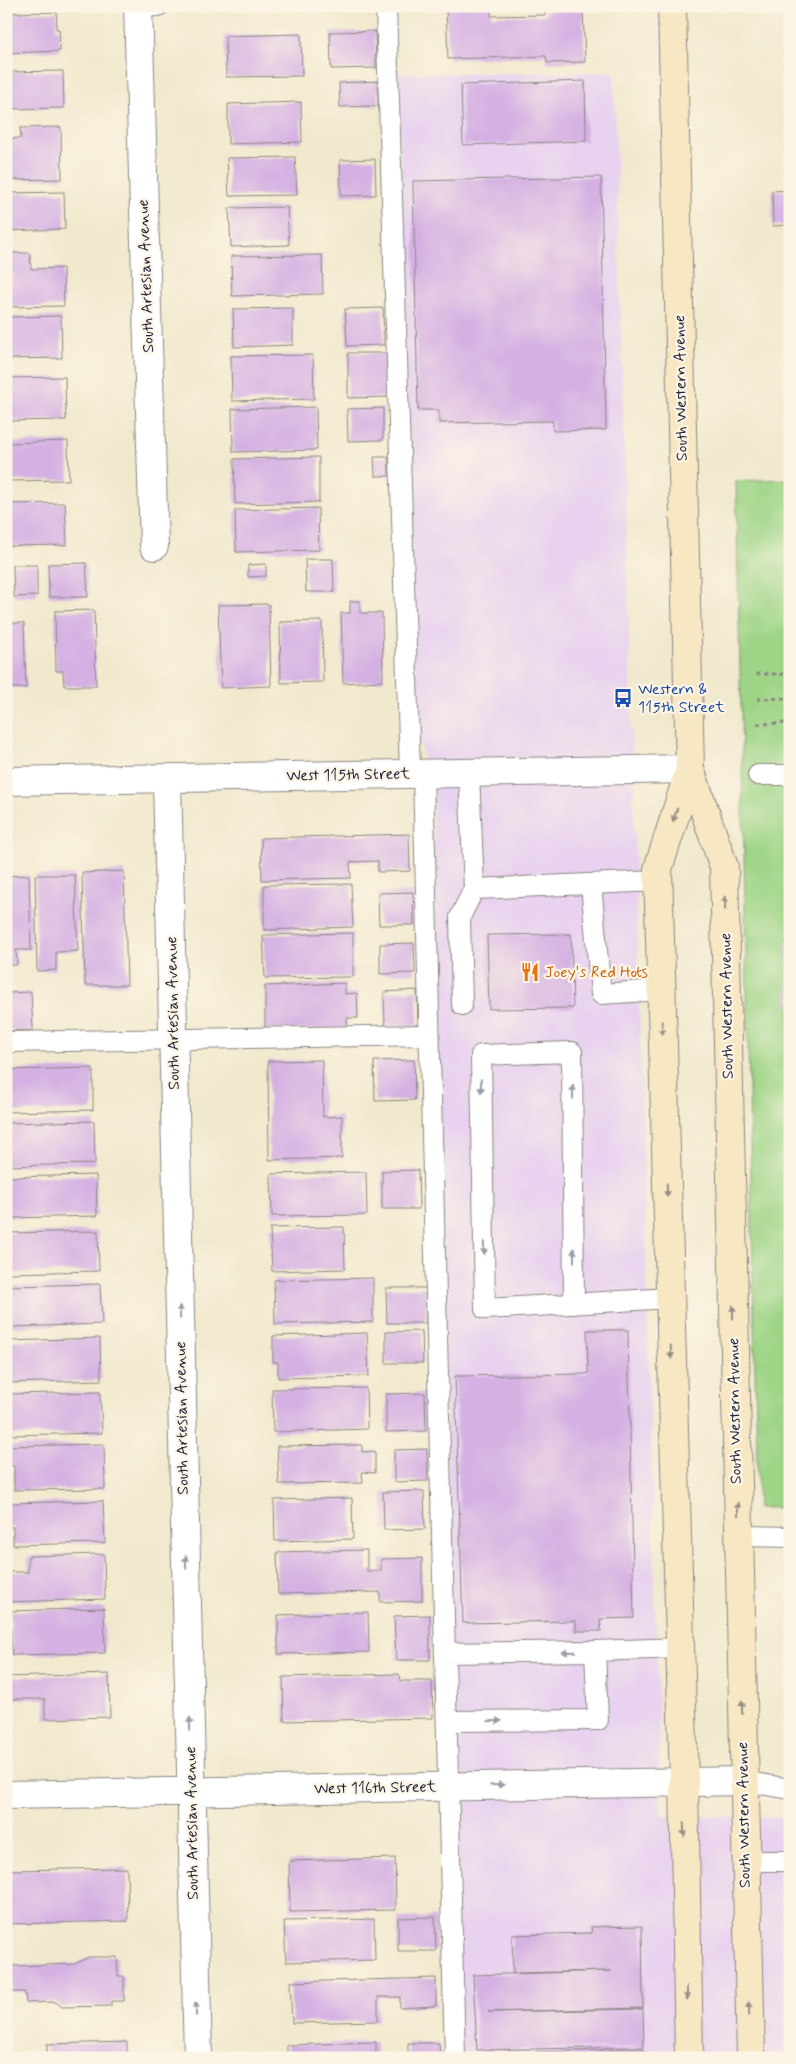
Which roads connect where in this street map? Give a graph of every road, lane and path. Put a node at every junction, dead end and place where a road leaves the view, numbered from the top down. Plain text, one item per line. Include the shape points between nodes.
1 (138, 6) edge
2 (158, 6) edge
3 (386, 6) edge
4 (672, 6) edge
5 (154, 546) dead end
6 (756, 674) dead end
7 (790, 674) edge
8 (790, 698) edge
9 (757, 699) dead end
10 (790, 723) edge
11 (757, 724) dead end
12 (690, 769) junction
13 (416, 774) junction
14 (469, 774) junction
15 (758, 775) dead end
16 (790, 775) edge
17 (167, 778) junction
18 (6, 781) edge
19 (658, 881) junction
20 (591, 884) junction
21 (474, 889) junction
22 (661, 990) junction
23 (462, 1005) dead end
24 (429, 1035) junction
25 (173, 1040) junction
26 (6, 1042) edge
27 (670, 1298) junction
28 (574, 1304) junction
29 (738, 1536) junction
30 (790, 1537) edge
31 (680, 1648) junction
32 (595, 1651) junction
33 (445, 1653) junction
34 (446, 1721) junction
35 (743, 1781) junction
36 (684, 1782) junction
37 (448, 1786) junction
38 (790, 1790) edge
39 (191, 1791) junction
40 (6, 1795) edge
41 (745, 1861) junction
42 (790, 1861) edge
43 (198, 2058) edge
44 (455, 2058) edge
45 (689, 2058) edge
46 (751, 2058) edge

1 - 2 lane
1 - 5 street, South Artesian Avenue
3 - 13 lane
4 - 12 main road, South Western Avenue
6 - 7 path
8 - 9 path
10 - 11 path
12 - 14 street, West 115th Street
12 -> 19 main road, South Western Avenue via 658,869
29 -> 12 main road, South Western Avenue via 724,867
13 - 14 street, West 115th Street
13 - 17 street, West 115th Street
13 - 24 lane
14 - 21 lane
15 - 16 lane
17 - 18 street, West 115th Street
17 - 25 street, South Artesian Avenue
19 - 20 lane
19 - 22 main road, South Western Avenue
20 - 21 lane
20 - 22 lane via 601,994
21 - 23 lane via 460,917
22 -> 27 main road, South Western Avenue
24 - 25 lane
24 - 33 lane
25 - 26 lane
39 -> 25 street, South Artesian Avenue
27 - 28 lane
27 -> 31 main road, South Western Avenue
28 -> 28 lane via 572,1052 481,1055 486,1309
29 - 30 lane
35 -> 29 main road, South Western Avenue
31 - 32 lane
31 - 36 main road, South Western Avenue
32 -> 33 lane
34 -> 32 lane via 598,1720
33 - 34 lane
34 - 37 lane
35 - 36 street, West 116th Street
35 - 38 lane
35 - 41 main road, South Western Avenue
37 -> 36 street, West 116th Street
36 -> 45 main road, South Western Avenue
37 - 39 street, West 116th Street
37 - 44 lane
39 - 40 street, West 116th Street
43 -> 39 street, South Artesian Avenue
41 - 42 lane
46 -> 41 main road, South Western Avenue

